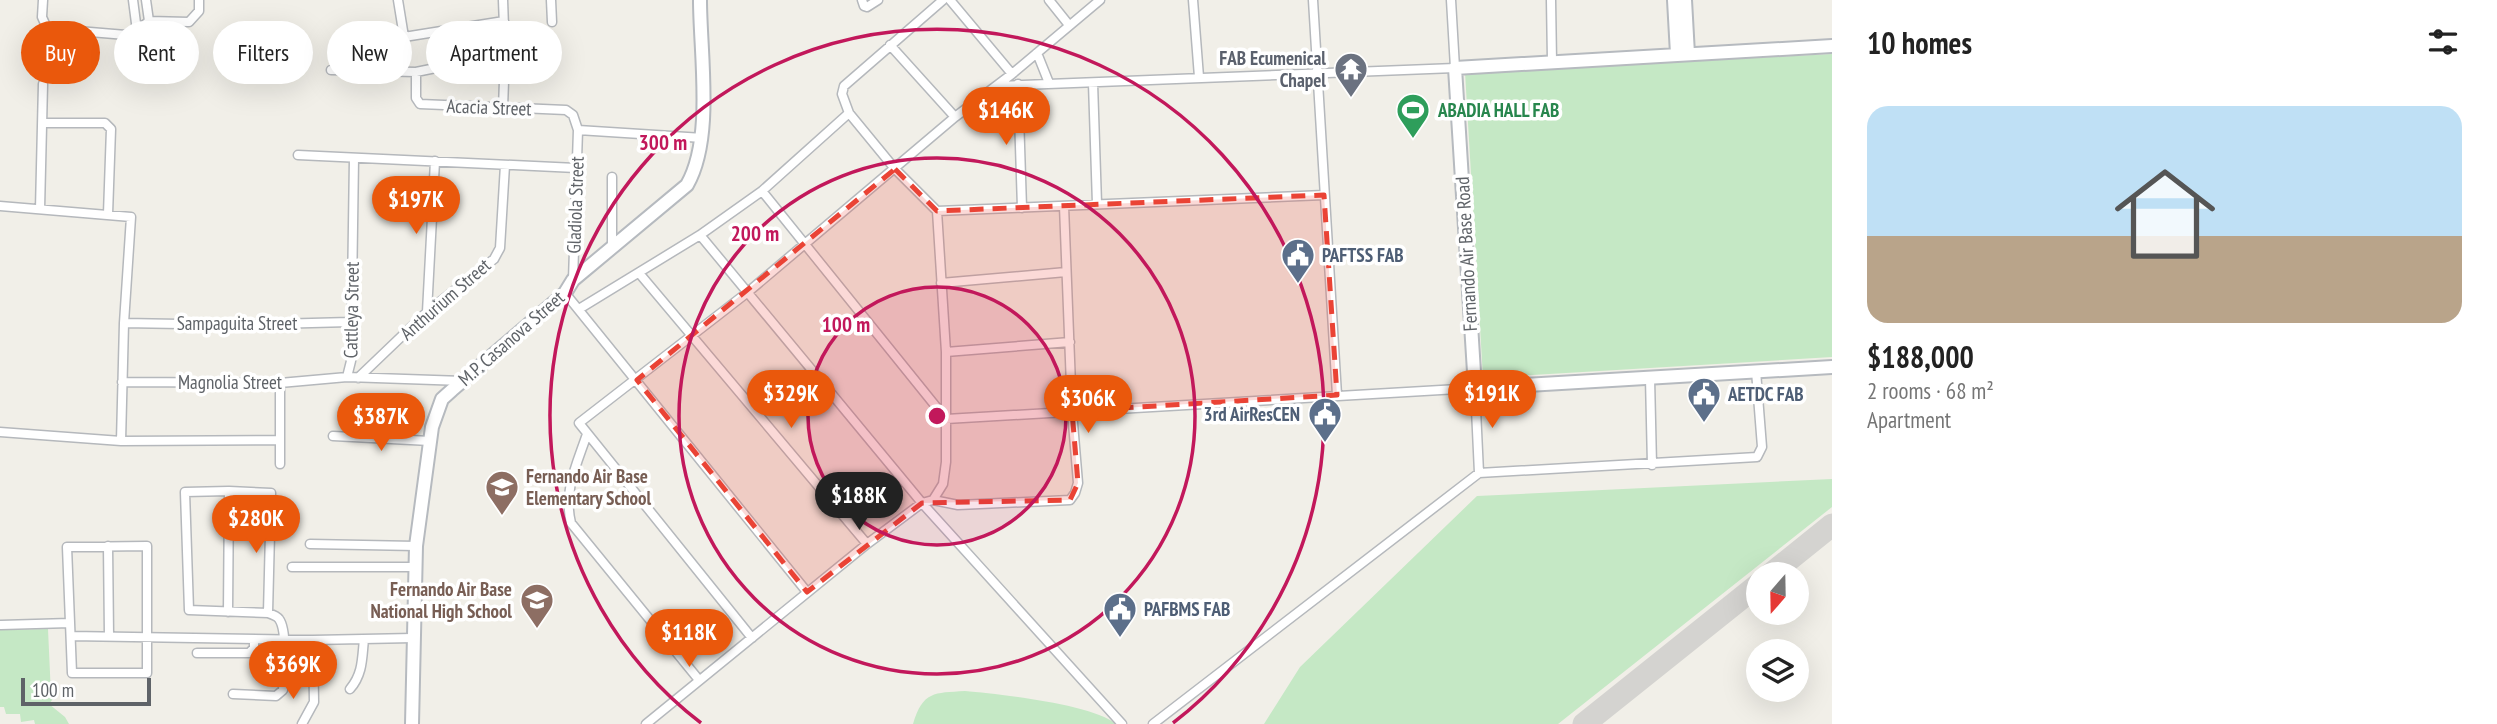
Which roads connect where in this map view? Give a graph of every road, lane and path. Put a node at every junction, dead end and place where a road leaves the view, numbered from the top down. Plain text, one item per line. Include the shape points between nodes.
1 (43, 0) edge
2 (133, 0) edge
3 (146, 0) edge
4 (199, 0) edge
5 (398, 0) edge
6 (503, 0) edge
7 (551, 0) edge
8 (700, 0) edge
9 (862, 0) edge
10 (878, 0) edge
11 (943, 0) edge
12 (950, 0) edge
13 (1049, 0) edge
14 (1100, 0) edge
15 (1193, 0) edge
16 (1313, 0) edge
17 (1451, 0) edge
18 (1551, 0) edge
19 (1674, 0) edge
20 (1685, 0) edge
21 (1680, 19) junction
22 (136, 21) edge
23 (149, 21) edge
24 (190, 21) edge
25 (504, 21) edge
26 (552, 21) edge
27 (1069, 25) junction
28 (426, 33) edge
29 (114, 34) edge
30 (890, 45) junction
31 (1832, 46) edge
32 (1037, 53) junction
33 (1683, 54) junction
34 (1552, 61) junction
35 (1455, 68) junction
36 (426, 70) edge
37 (412, 72) edge
38 (416, 72) junction
39 (1317, 73) junction
40 (1012, 74) junction
41 (1199, 77) junction
42 (1049, 83) junction
43 (1093, 83) junction
44 (43, 84) dead end
45 (504, 84) edge
46 (1018, 84) junction
47 (997, 86) junction
48 (503, 108) junction
49 (849, 113) junction
50 (955, 117) junction
51 (42, 123) junction
52 (578, 130) junction
53 (702, 138) junction
54 (299, 155) dead end
55 (354, 158) junction
56 (435, 161) junction
57 (506, 165) junction
58 (576, 168) junction
59 (895, 169) junction
60 (612, 177) dead end
61 (762, 191) junction
62 (1324, 195) junction
63 (1097, 204) junction
64 (0, 206) edge
65 (1064, 206) junction
66 (1022, 208) junction
67 (40, 209) junction
68 (937, 211) junction
69 (108, 214) junction
70 (700, 235) junction
71 (806, 246) junction
72 (612, 248) junction
73 (1066, 272) junction
74 (639, 273) junction
75 (573, 280) junction
76 (941, 283) junction
77 (748, 292) junction
78 (565, 293) junction
79 (579, 309) junction
80 (427, 312) junction
81 (350, 321) junction
82 (124, 323) junction
83 (693, 336) junction
84 (1070, 342) junction
85 (946, 352) junction
86 (1832, 367) edge
87 (1756, 372) junction
88 (347, 377) junction
89 (358, 378) junction
90 (1650, 378) junction
91 (637, 380) junction
92 (463, 381) junction
93 (122, 382) junction
94 (280, 383) junction
95 (1475, 388) junction
96 (1337, 395) junction
97 (1072, 411) junction
98 (946, 419) junction
99 (0, 432) edge
100 (587, 434) junction
101 (333, 436) dead end
102 (121, 440) junction
103 (280, 440) junction
104 (430, 441) junction
105 (280, 464) dead end
106 (1651, 465) junction
107 (1479, 473) junction
108 (229, 491) junction
109 (933, 500) junction
110 (922, 503) junction
111 (310, 544) dead end
112 (867, 544) junction
113 (108, 546) junction
114 (415, 546) junction
115 (292, 567) dead end
116 (415, 567) junction
117 (807, 592) junction
118 (228, 612) junction
119 (268, 613) junction
120 (70, 623) junction
121 (1, 625) edge
122 (71, 636) junction
123 (109, 636) junction
124 (147, 637) junction
125 (413, 638) junction
126 (752, 638) junction
127 (254, 639) junction
128 (284, 639) junction
129 (363, 639) junction
130 (313, 640) junction
131 (197, 653) dead end
132 (699, 680) junction
133 (351, 689) dead end
134 (233, 694) dead end
135 (302, 724) edge
136 (412, 724) edge
137 (646, 724) edge
138 (1122, 724) edge
139 (1153, 724) edge

1 - 29 street via 46,26
2 - 22 street
3 - 23 street
4 - 24 street via 199,11
5 - 28 street via 404,37
6 - 25 street
7 - 26 street
8 - 53 street, M.P. Casanova Street
9 - 10 street via 870,7
11 - 30 street
12 - 40 street
13 - 27 street
14 - 27 street
15 - 41 street
16 - 39 street
17 - 35 street
18 - 34 street
19 - 21 street
20 - 21 street
21 - 33 street
27 - 32 street
30 - 49 street via 844,86
30 - 50 street
31 - 33 street
32 - 40 street
32 - 42 street
33 - 34 street
34 - 35 street
35 - 39 street
35 - 95 street, Fernando Air Base Road
36 - 38 street
37 - 38 street
38 - 48 street, Acacia Street via 420,104
39 - 41 street
39 - 62 street
40 - 47 street
41 - 43 street
42 - 43 street
42 - 46 street
43 - 63 street
44 - 51 street
45 - 48 street
46 - 47 street
46 - 66 street
47 - 50 street
48 - 52 street, Acacia Street via 566,110
49 - 59 street
49 - 61 street
50 - 59 street
51 - 67 street
51 - 69 street via 109,125
52 - 53 street
52 - 58 street, Gladiola Street
53 - 72 street, M.P. Casanova Street via 687,185
54 - 55 street
55 - 56 street
55 - 81 street, Cattleya Street
56 - 57 street
56 - 80 street
57 - 58 street
57 - 80 street, Anthurium Street via 500,248 494,259
58 - 75 street, Gladiola Street
59 - 68 street
59 - 71 street
60 - 72 street
61 - 70 street
61 - 71 street
62 - 63 street
62 - 96 street
63 - 65 street
64 - 67 street
65 - 66 street
65 - 73 street
66 - 68 street
67 - 69 street
68 - 76 street
69 - 82 street via 127,215 132,221
70 - 74 street
70 - 77 street
71 - 77 street
71 - 98 street
72 - 75 street, M.P. Casanova Street
73 - 76 street
73 - 84 street
74 - 79 street
74 - 83 street
75 - 78 street, M.P. Casanova Street
76 - 85 street
77 - 83 street
77 - 110 street
78 - 79 street
78 - 92 street, M.P. Casanova Street
79 - 91 street
80 - 89 street, Anthurium Street
81 - 82 street, Sampaguita Street
81 - 88 street, Cattleya Street
82 - 93 street
83 - 91 street
83 - 112 street
84 - 85 street
84 - 97 street
85 - 98 street
86 - 87 street
87 - 90 street
87 - 106 street via 1762,447 1757,457
88 - 89 street, Magnolia Street
88 - 94 street, Magnolia Street
89 - 92 street, Magnolia Street
90 - 95 street
90 - 106 street
91 - 100 street via 579,423
91 - 117 street
92 - 104 street, M.P. Casanova Street via 442,399
93 - 94 street, Magnolia Street
93 - 102 street
94 - 103 street
95 - 96 street
95 - 107 street
96 - 97 street
97 - 98 street
97 - 109 street via 1078,483 1070,500 958,505
98 - 109 street via 943,484
99 - 102 street
100 - 126 street
100 - 132 street via 567,495 571,523
101 - 104 street
102 - 103 street
103 - 105 street
104 - 114 street, M.P. Casanova Street
106 - 107 street
107 - 139 street
108 - 118 street
108 - 118 street via 187,491 185,495 189,610
108 - 119 street via 271,494
109 - 110 street
110 - 112 street
110 - 138 street
111 - 114 street
112 - 117 street
113 - 120 street via 67,547
113 - 123 street
113 - 124 street via 147,546
114 - 116 street, M.P. Casanova Street
115 - 116 street
116 - 125 street, M.P. Casanova Street
117 - 126 street
118 - 119 street
119 - 128 street via 279,619
120 - 121 street
120 - 122 street
122 - 123 street
122 - 124 street via 72,673 147,673
123 - 124 street
124 - 127 street
125 - 129 street
125 - 136 street, M.P. Casanova Street
126 - 132 street
127 - 128 street
127 - 131 street via 249,653
128 - 130 street
128 - 134 street via 280,695
129 - 130 street
129 - 133 street via 362,667
130 - 135 street via 314,702
132 - 137 street

